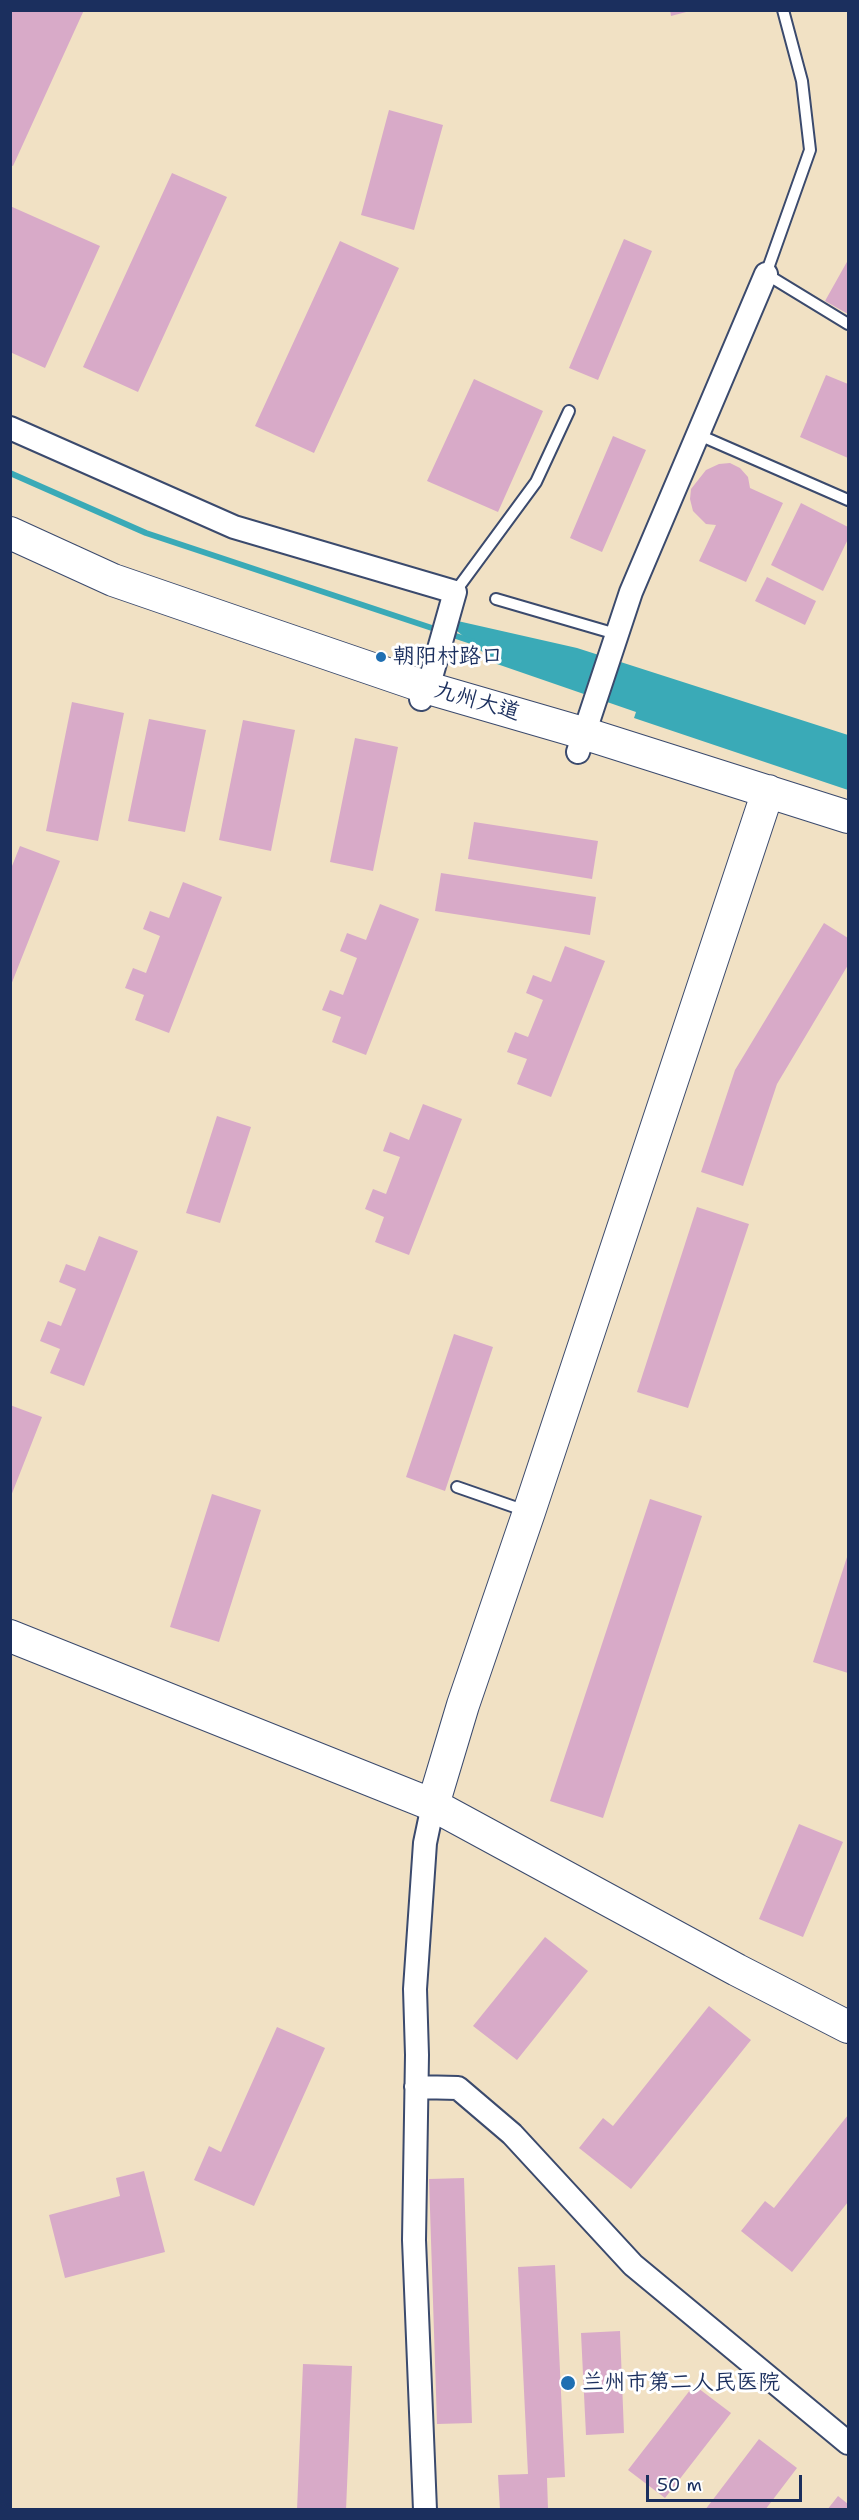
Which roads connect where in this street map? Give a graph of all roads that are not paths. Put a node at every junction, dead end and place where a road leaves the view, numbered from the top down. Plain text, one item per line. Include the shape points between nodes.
1 (783, 10) edge
2 (766, 274) junction
3 (849, 324) edge
4 (569, 411) dead end
5 (10, 429) edge
6 (699, 435) junction
7 (849, 500) edge
8 (10, 533) edge
9 (10, 555) edge
10 (455, 592) junction
11 (496, 599) dead end
12 (616, 634) junction
13 (424, 693) junction
14 (584, 730) junction
15 (765, 800) junction
16 (849, 817) edge
17 (849, 836) edge
18 (457, 1487) dead end
19 (529, 1512) junction
20 (10, 1636) edge
21 (433, 1805) junction
22 (849, 2027) edge
23 (416, 2086) junction
24 (849, 2443) edge
25 (425, 2510) edge

1 - 2 lane via 802,81 810,150
2 - 3 lane
2 - 6 street
4 - 10 lane via 536,482
5 - 10 street via 234,527
6 - 7 lane
6 - 12 street
8 - 13 street, 九州大道 via 112,580
9 - 13 street via 105,594
10 - 13 street
11 - 12 lane
12 - 14 street
13 - 14 street, 九州大道
14 - 15 street, 九州大道
15 - 16 street, 九州大道
15 - 17 street
15 - 19 street
18 - 19 lane
19 - 21 street
20 - 21 street
21 - 22 street
21 - 23 street via 425,1843 415,1989
23 - 24 street via 458,2088 512,2134 633,2265
23 - 25 street via 414,2240

